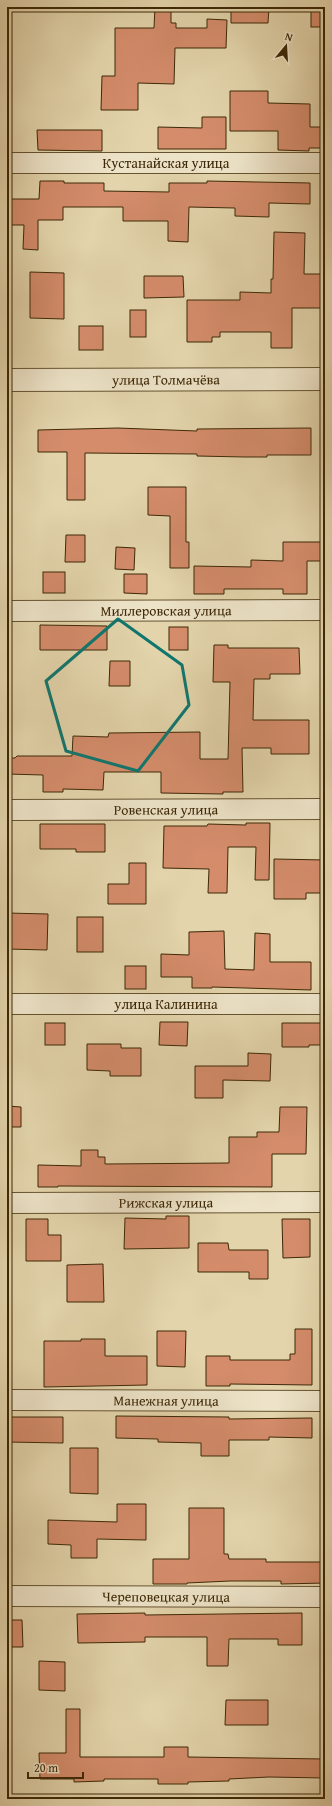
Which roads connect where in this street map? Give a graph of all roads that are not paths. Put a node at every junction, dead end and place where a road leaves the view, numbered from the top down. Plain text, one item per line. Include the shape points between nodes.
1 (7, 163) edge
2 (325, 163) edge
3 (325, 379) edge
4 (7, 380) edge
5 (325, 610) edge
6 (7, 611) edge
7 (325, 809) edge
8 (7, 810) edge
9 (7, 1004) edge
10 (325, 1004) edge
11 (325, 1202) edge
12 (7, 1203) edge
13 (7, 1400) edge
14 (325, 1401) edge
15 (7, 1596) edge
16 (325, 1597) edge

1 - 2 street, Кустанайская улица
3 - 4 street, улица Толмачёва
5 - 6 street, Миллеровская улица
7 - 8 street, Ровенская улица
9 - 10 street, улица Калинина
11 - 12 street, Рижская улица
13 - 14 street, Манежная улица
15 - 16 street, Череповецкая улица

